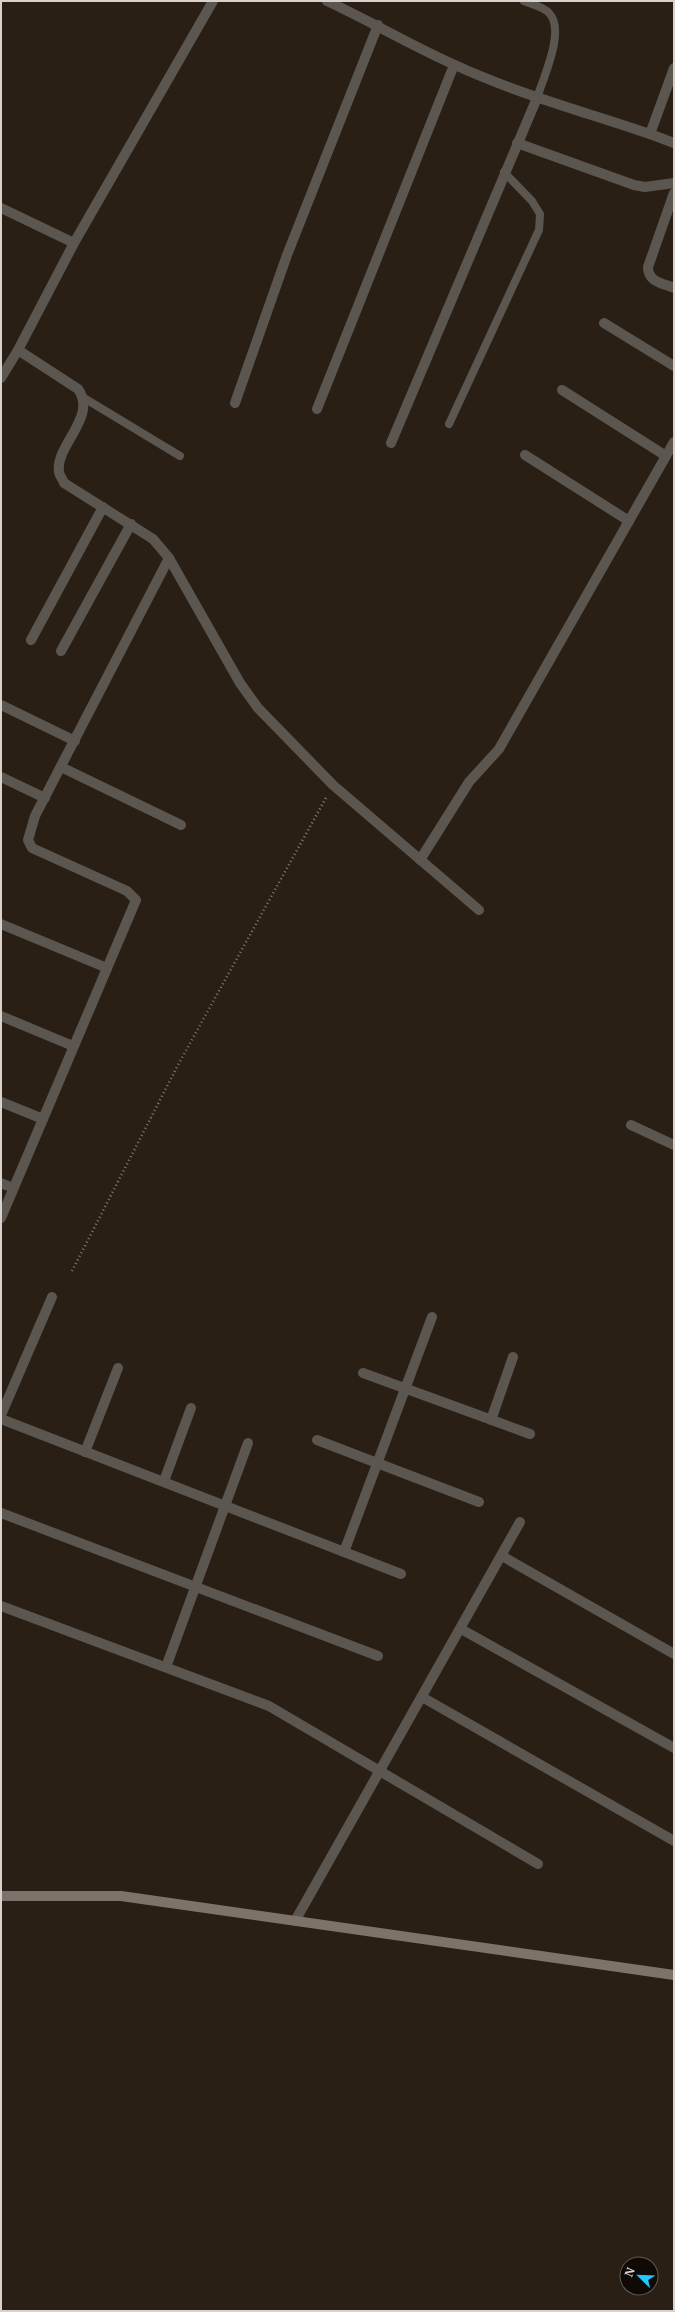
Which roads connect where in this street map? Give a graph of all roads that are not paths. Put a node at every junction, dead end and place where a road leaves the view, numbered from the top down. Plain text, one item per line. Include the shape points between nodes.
1 (213, 1) edge
2 (327, 1) edge
3 (524, 1) edge
4 (378, 25) junction
5 (454, 65) junction
6 (674, 68) edge
7 (537, 98) junction
8 (650, 134) junction
9 (517, 143) junction
10 (674, 143) edge
11 (504, 172) junction
12 (674, 183) edge
13 (674, 193) edge
14 (1, 208) edge
15 (670, 214) edge
16 (74, 243) junction
17 (674, 288) edge
18 (604, 324) dead end
19 (18, 350) junction
20 (5, 362) edge
21 (674, 366) edge
22 (1, 378) edge
23 (562, 390) dead end
24 (84, 398) junction
25 (235, 403) dead end
26 (317, 409) dead end
27 (449, 424) dead end
28 (674, 442) edge
29 (390, 443) dead end
30 (525, 455) dead end
31 (180, 456) dead end
32 (666, 456) junction
33 (103, 507) junction
34 (629, 521) junction
35 (131, 524) junction
36 (169, 558) junction
37 (31, 640) dead end
38 (61, 651) dead end
39 (1, 704) edge
40 (75, 741) junction
41 (62, 767) junction
42 (1, 777) edge
43 (45, 798) junction
44 (181, 825) dead end
45 (420, 860) junction
46 (479, 910) dead end
47 (1, 924) edge
48 (107, 968) junction
49 (1, 1016) edge
50 (73, 1046) junction
51 (1, 1102) edge
52 (43, 1119) junction
53 (631, 1125) dead end
54 (674, 1145) edge
55 (1, 1183) edge
56 (14, 1188) junction
57 (1, 1218) edge
58 (52, 1297) dead end
59 (432, 1317) dead end
60 (513, 1357) dead end
61 (118, 1368) dead end
62 (363, 1373) dead end
63 (405, 1388) junction
64 (191, 1408) dead end
65 (1, 1415) edge
66 (1, 1419) edge
67 (491, 1420) junction
68 (530, 1434) dead end
69 (317, 1440) dead end
70 (248, 1443) dead end
71 (85, 1452) junction
72 (378, 1463) junction
73 (164, 1481) junction
74 (479, 1502) dead end
75 (225, 1505) junction
76 (1, 1513) edge
77 (520, 1522) dead end
78 (344, 1552) junction
79 (502, 1556) junction
80 (401, 1574) dead end
81 (194, 1587) junction
82 (1, 1606) edge
83 (461, 1629) junction
84 (674, 1654) edge
85 (378, 1656) dead end
86 (166, 1667) junction
87 (422, 1697) junction
88 (674, 1748) edge
89 (381, 1770) junction
90 (674, 1841) edge
91 (538, 1864) dead end
92 (1, 1896) edge
93 (295, 1921) junction
94 (674, 1975) edge

1 - 16 street
2 - 4 street
3 - 7 lane via 549,12 554,22 556,37
4 - 5 street
4 - 25 street via 287,255
5 - 7 street
5 - 26 street
6 - 8 street
7 - 8 street
7 - 9 street
8 - 10 street
9 - 11 street
9 - 12 street via 645,188
11 - 27 lane via 532,201 540,214 539,230
11 - 29 street
13 - 15 street
14 - 16 street
15 - 17 street via 649,260 648,273 652,279
16 - 19 street
18 - 21 street
19 - 20 street
19 - 24 street via 78,389
20 - 22 street
23 - 32 street
24 - 31 lane
24 - 33 street via 83,410 60,461 58,472 64,483
28 - 32 street
30 - 34 street
32 - 34 street
33 - 35 street
33 - 37 street
34 - 45 street via 499,749 469,782
35 - 36 street via 153,539
35 - 38 street
36 - 40 street
36 - 45 street via 247,695 333,785
39 - 40 street
40 - 41 street
41 - 43 street
41 - 44 street
42 - 43 street
43 - 48 street via 30,830 28,840 32,848 127,891 136,900
45 - 46 street
47 - 48 street
48 - 50 street
49 - 50 street
50 - 52 street
51 - 52 street
52 - 56 street
53 - 54 street
55 - 56 street
56 - 57 street
58 - 65 street
59 - 63 street
60 - 67 street
61 - 71 street
62 - 63 street
63 - 67 street
63 - 72 street
64 - 73 street
66 - 71 street
67 - 68 street
69 - 72 street
70 - 75 street
71 - 73 street
72 - 74 street
72 - 78 street
73 - 75 street
75 - 78 street
75 - 81 street
76 - 81 street
77 - 79 street
78 - 80 street
79 - 83 street
79 - 84 street
81 - 85 street
81 - 86 street
82 - 86 street
83 - 87 street
83 - 88 street
86 - 89 street via 269,1706
87 - 89 street
87 - 90 street
89 - 91 street
89 - 93 street
92 - 93 street via 121,1896
93 - 94 street

